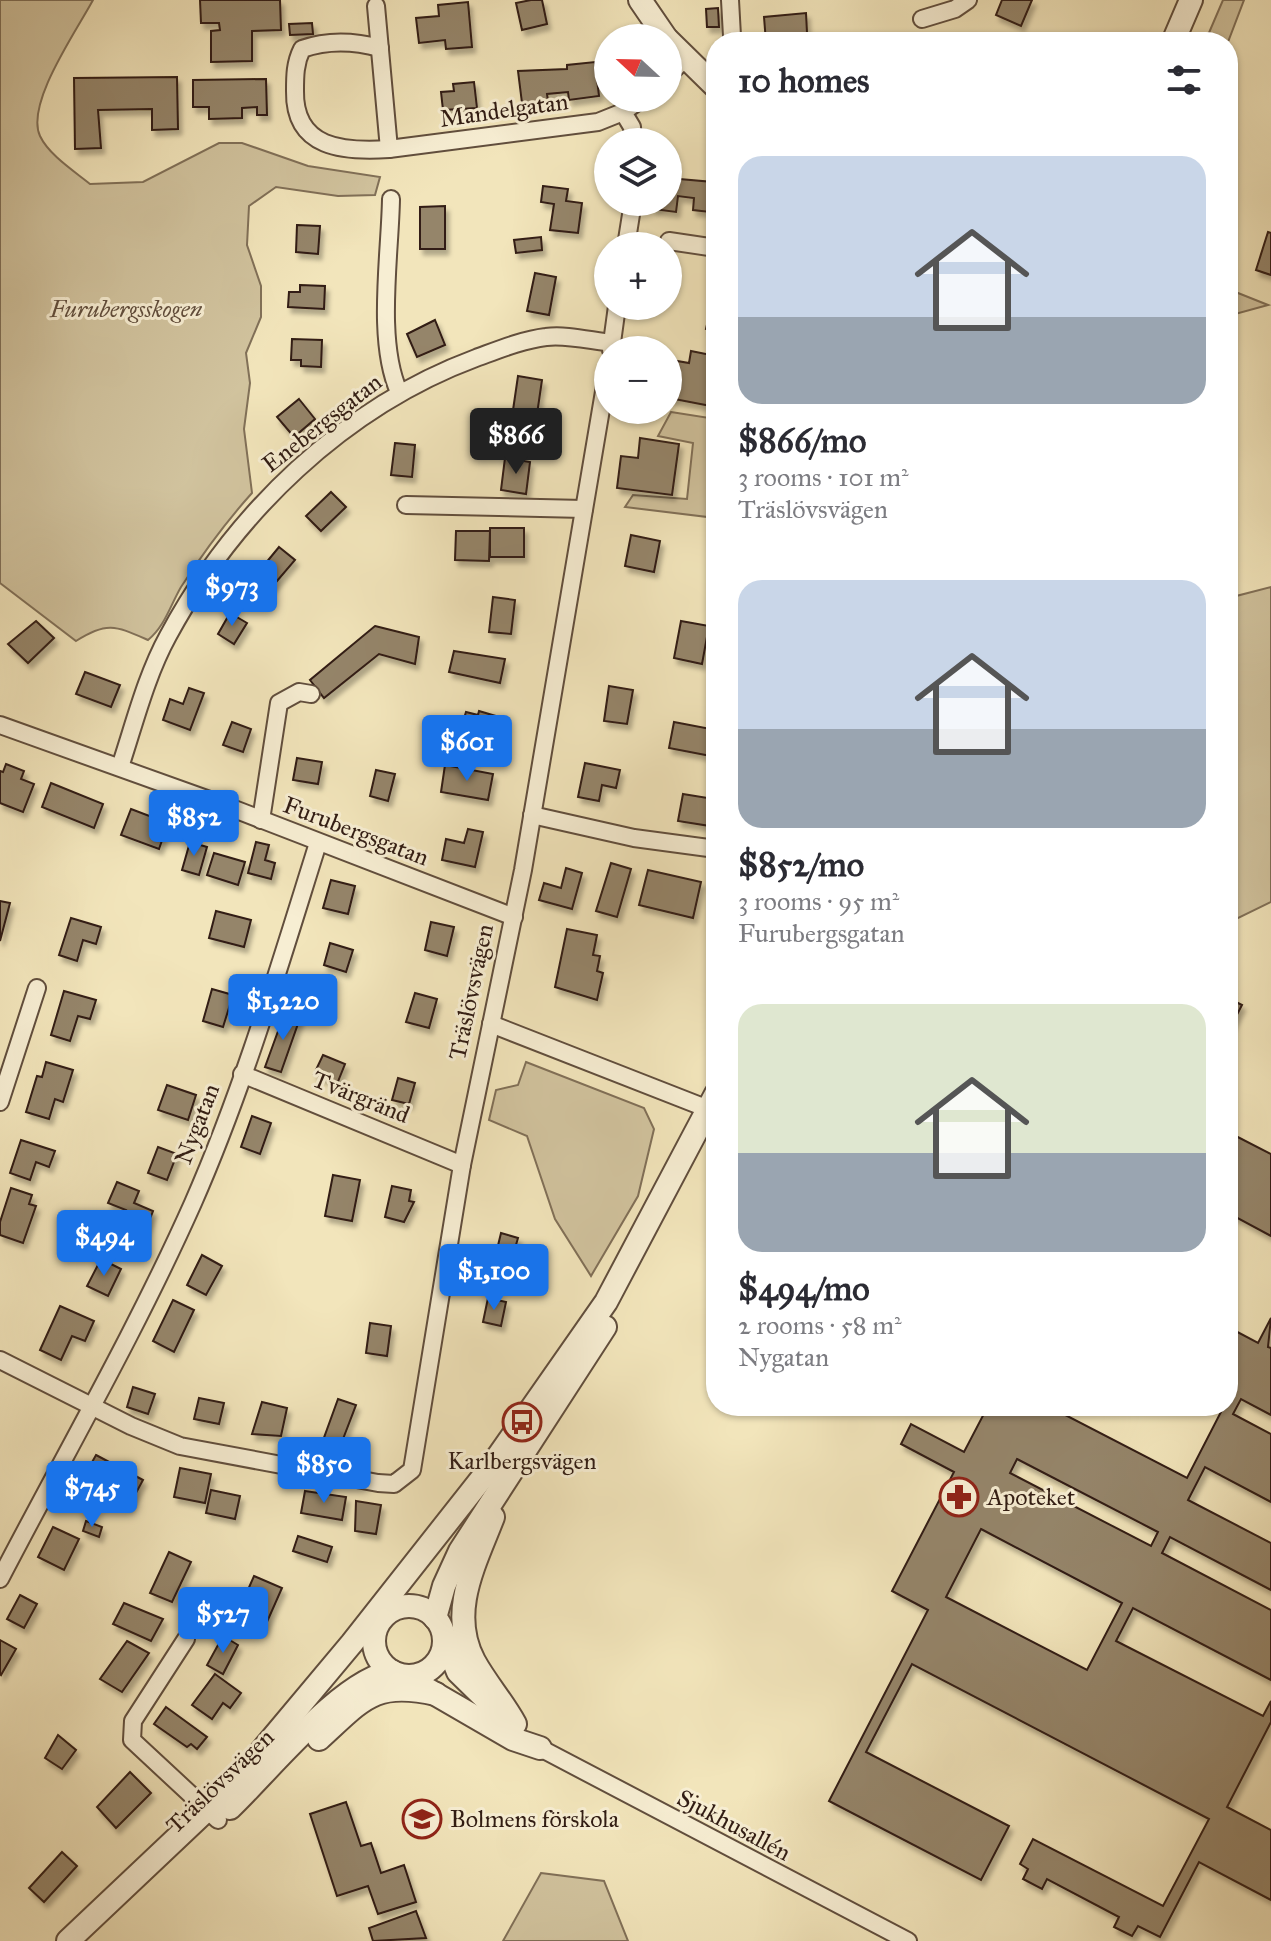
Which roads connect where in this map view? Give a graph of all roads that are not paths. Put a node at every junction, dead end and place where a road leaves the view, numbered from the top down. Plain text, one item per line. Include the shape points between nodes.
1 (640, 0) edge
2 (730, 0) edge
3 (968, 0) edge
4 (1191, 0) edge
5 (1207, 0) edge
6 (376, 6) dead end
7 (922, 19) dead end
8 (657, 24) edge
9 (732, 32) edge
10 (1177, 32) edge
11 (1193, 32) edge
12 (380, 48) junction
13 (682, 70) edge
14 (706, 82) edge
15 (623, 112) joint
16 (632, 128) edge
17 (389, 149) junction
18 (391, 199) dead end
19 (682, 243) edge
20 (706, 247) edge
21 (594, 344) edge
22 (399, 392) junction
23 (598, 424) edge
24 (406, 505) dead end
25 (584, 509) junction
26 (311, 694) dead end
27 (0, 725) edge
28 (120, 767) junction
29 (532, 815) junction
30 (261, 820) junction
31 (318, 843) junction
32 (706, 848) edge
33 (514, 917) junction
34 (37, 988) dead end
35 (491, 1024) junction
36 (242, 1074) junction
37 (0, 1102) edge
38 (706, 1106) edge
39 (706, 1123) edge
40 (706, 1125) edge
41 (462, 1165) junction
42 (0, 1360) edge
43 (90, 1406) junction
44 (490, 1468) junction
45 (503, 1489) junction
46 (0, 1579) edge
47 (385, 1618) junction
48 (440, 1628) junction
49 (186, 1639) dead end
50 (352, 1643) junction
51 (398, 1673) junction
52 (436, 1694) junction
53 (515, 1724) junction
54 (540, 1748) junction
55 (259, 1780) junction
56 (213, 1815) junction
57 (68, 1941) edge
58 (90, 1941) edge
59 (908, 1941) edge

1 - 8 street
2 - 9 street
3 - 7 street
4 - 10 street
5 - 11 street
6 - 12 street
12 - 17 street
12 - 17 street, Mandelgatan via 359,42 302,49 296,61 295,104 299,124 311,136 350,151
13 - 14 street
15 - 16 street
15 - 17 street, Mandelgatan via 598,122
18 - 22 street via 388,335 390,372
19 - 20 street
21 - 22 street, Enebergsgatan via 548,336 461,364
22 - 28 street, Enebergsgatan via 273,490 207,573 165,640
23 - 25 street, Träslövsvägen
24 - 25 street
25 - 29 street, Träslövsvägen
26 - 30 street via 299,692 279,703
27 - 28 street, Furubergsgatan
28 - 30 street, Furubergsgatan
29 - 32 street
29 - 33 street, Träslövsvägen
30 - 31 street, Furubergsgatan
31 - 33 street, Furubergsgatan
31 - 36 street, Nygatan
33 - 35 street, Träslövsvägen
34 - 37 street
35 - 38 street
35 - 41 street, Träslövsvägen
36 - 41 street, Tvärgränd
36 - 43 street, Nygatan via 163,1268
39 - 44 street via 606,1302
40 - 45 street via 609,1320
41 - 43 street, Träslövsvägen via 416,1457 400,1481 378,1483 180,1446
42 - 43 street
43 - 46 street, Nygatan
44 - 47 street via 452,1538
44 - 50 street, Träslövsvägen
45 - 48 street via 460,1551 444,1586
45 - 53 street via 465,1589 463,1624 473,1658
47 - 48 street via 416,1606
47 - 50 street
47 - 51 street via 376,1652
48 - 51 street via 442,1652 433,1665 419,1674
48 - 53 street via 458,1672
49 - 56 street via 130,1733
50 - 56 street, Träslövsvägen
51 - 52 street
51 - 55 street, Träslövsvägen via 372,1675 348,1690
52 - 54 street via 513,1739
52 - 55 street via 400,1688 380,1691 280,1771
53 - 54 street
54 - 59 street, Sjukhusallén
55 - 56 street, Träslövsvägen
56 - 57 street, Träslövsvägen
56 - 58 street, Träslövsvägen

